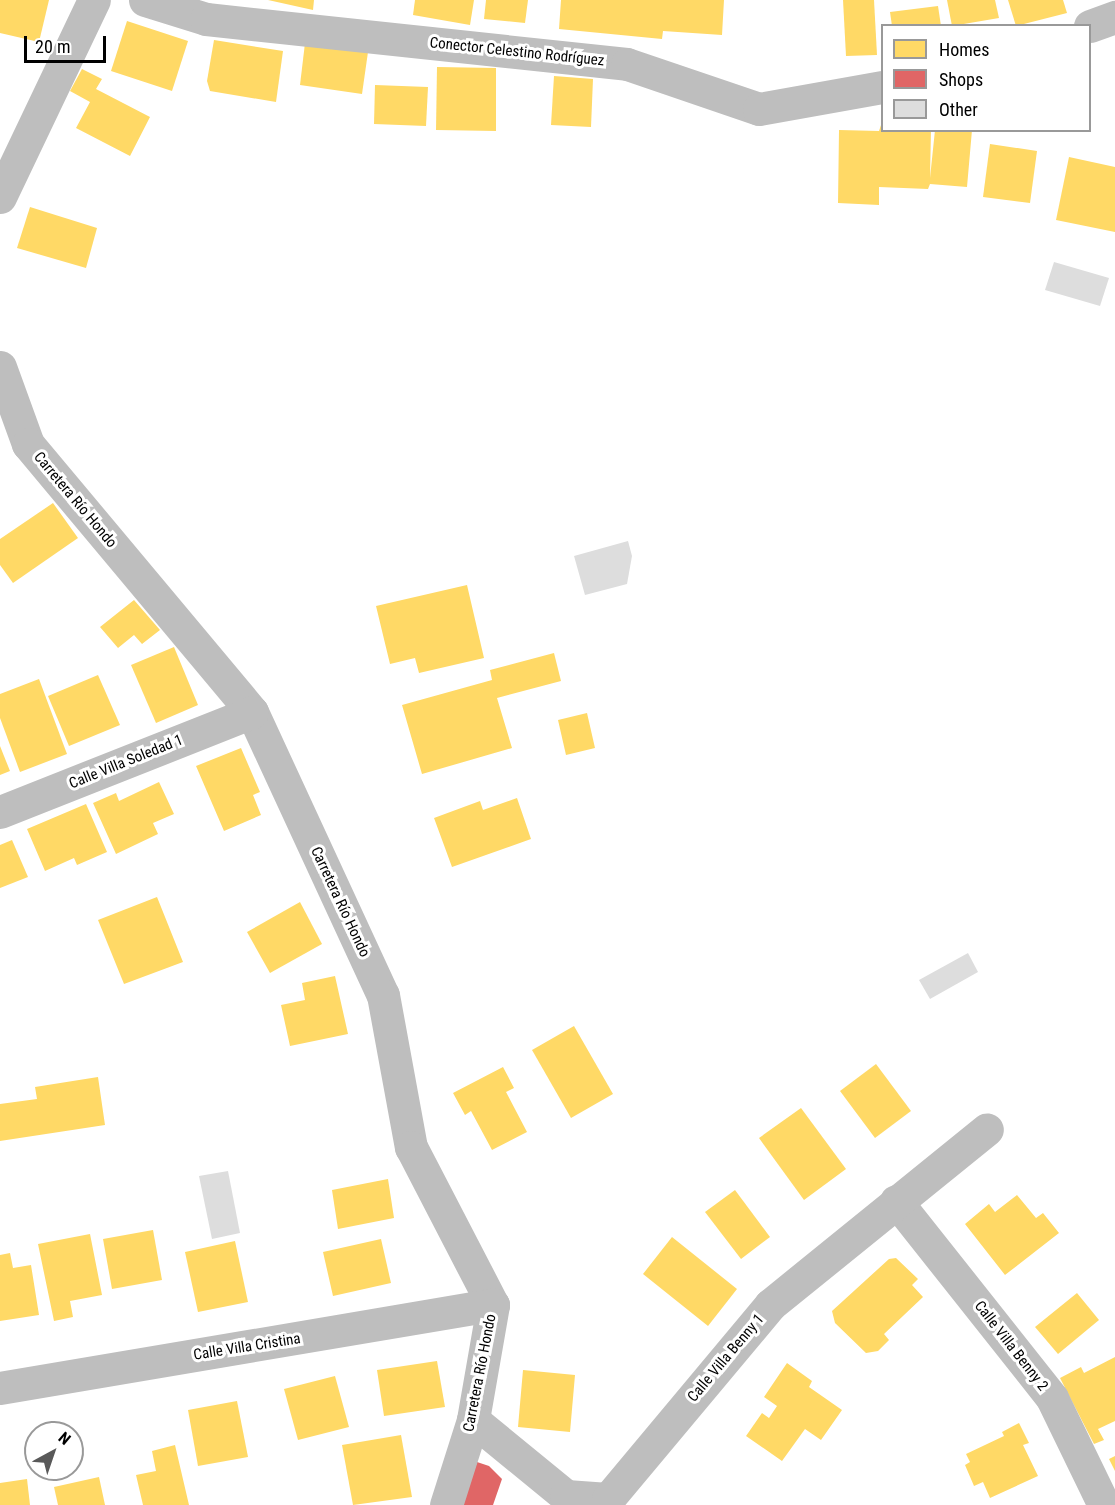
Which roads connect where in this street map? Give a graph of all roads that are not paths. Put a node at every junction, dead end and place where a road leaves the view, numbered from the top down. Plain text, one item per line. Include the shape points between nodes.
1 (94, 0) edge
2 (145, 0) edge
3 (1115, 17) edge
4 (1091, 25) edge
5 (881, 87) edge
6 (0, 197) edge
7 (0, 367) edge
8 (252, 712) junction
9 (0, 813) edge
10 (987, 1130) dead end
11 (896, 1200) junction
12 (493, 1305) junction
13 (0, 1388) edge
14 (473, 1420) junction
15 (446, 1505) edge
16 (1104, 1505) edge

1 - 6 street
2 - 5 street, Conector Celestino Rodríguez via 206,19 627,64 759,109
3 - 4 street
7 - 8 street, Carretera Río Hondo via 28,444
8 - 9 street, Calle Villa Soledad 1
8 - 12 street, Carretera Río Hondo via 383,995 411,1147
10 - 11 street, Calle Villa Benny 1
11 - 14 street, Calle Villa Benny 1 via 770,1305 608,1500 566,1496
11 - 16 street, Calle Villa Benny 2 via 1052,1398
12 - 13 street, Calle Villa Cristina
12 - 14 street, Carretera Río Hondo
14 - 15 street, Carretera Río Hondo

